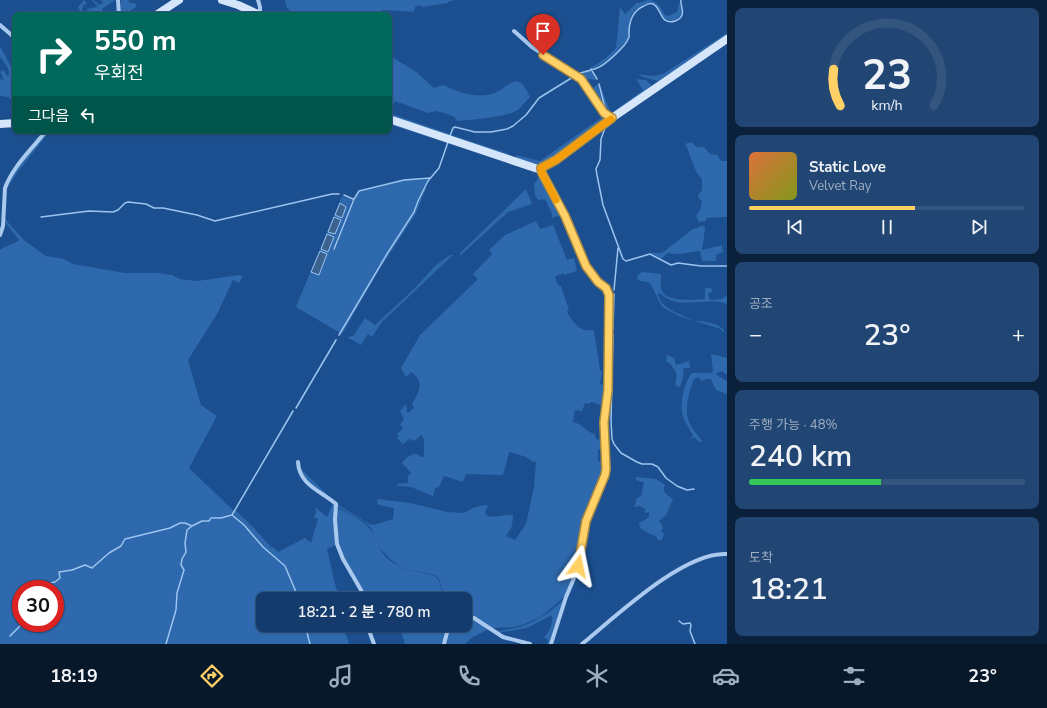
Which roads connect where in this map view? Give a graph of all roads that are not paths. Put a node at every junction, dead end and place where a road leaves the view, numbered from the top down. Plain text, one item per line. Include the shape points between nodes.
1 (118, 0) edge
2 (179, 0) edge
3 (222, 0) edge
4 (258, 0) edge
5 (119, 12) edge
6 (161, 12) edge
7 (253, 12) edge
8 (260, 12) edge
9 (0, 25) edge
10 (514, 31) dead end
11 (12, 35) edge
12 (727, 40) edge
13 (612, 118) junction
14 (392, 120) edge
15 (12, 123) edge
16 (0, 124) edge
17 (44, 134) edge
18 (541, 168) junction
19 (0, 235) edge
20 (298, 462) dead end
21 (727, 554) edge
22 (362, 592) edge
23 (472, 618) edge
24 (370, 632) edge
25 (447, 632) edge
26 (374, 644) edge
27 (444, 644) edge
28 (530, 644) edge
29 (551, 644) edge
30 (582, 644) edge

1 - 5 street
2 - 6 main road
3 - 7 main road
4 - 8 street
9 - 11 street
10 - 13 street via 532,47 581,79 604,113
12 - 13 main road
13 - 18 main road via 556,160
14 - 18 main road
15 - 16 main road
17 - 19 street via 6,183
18 - 29 street via 565,216 582,259 591,274 609,291 610,301 608,390 604,422 607,462 605,475 588,516 576,576 566,597
20 - 22 street via 304,481 336,504 337,544
21 - 30 street via 706,557 684,567 660,582
23 - 28 street via 503,637
24 - 26 street
25 - 27 street

